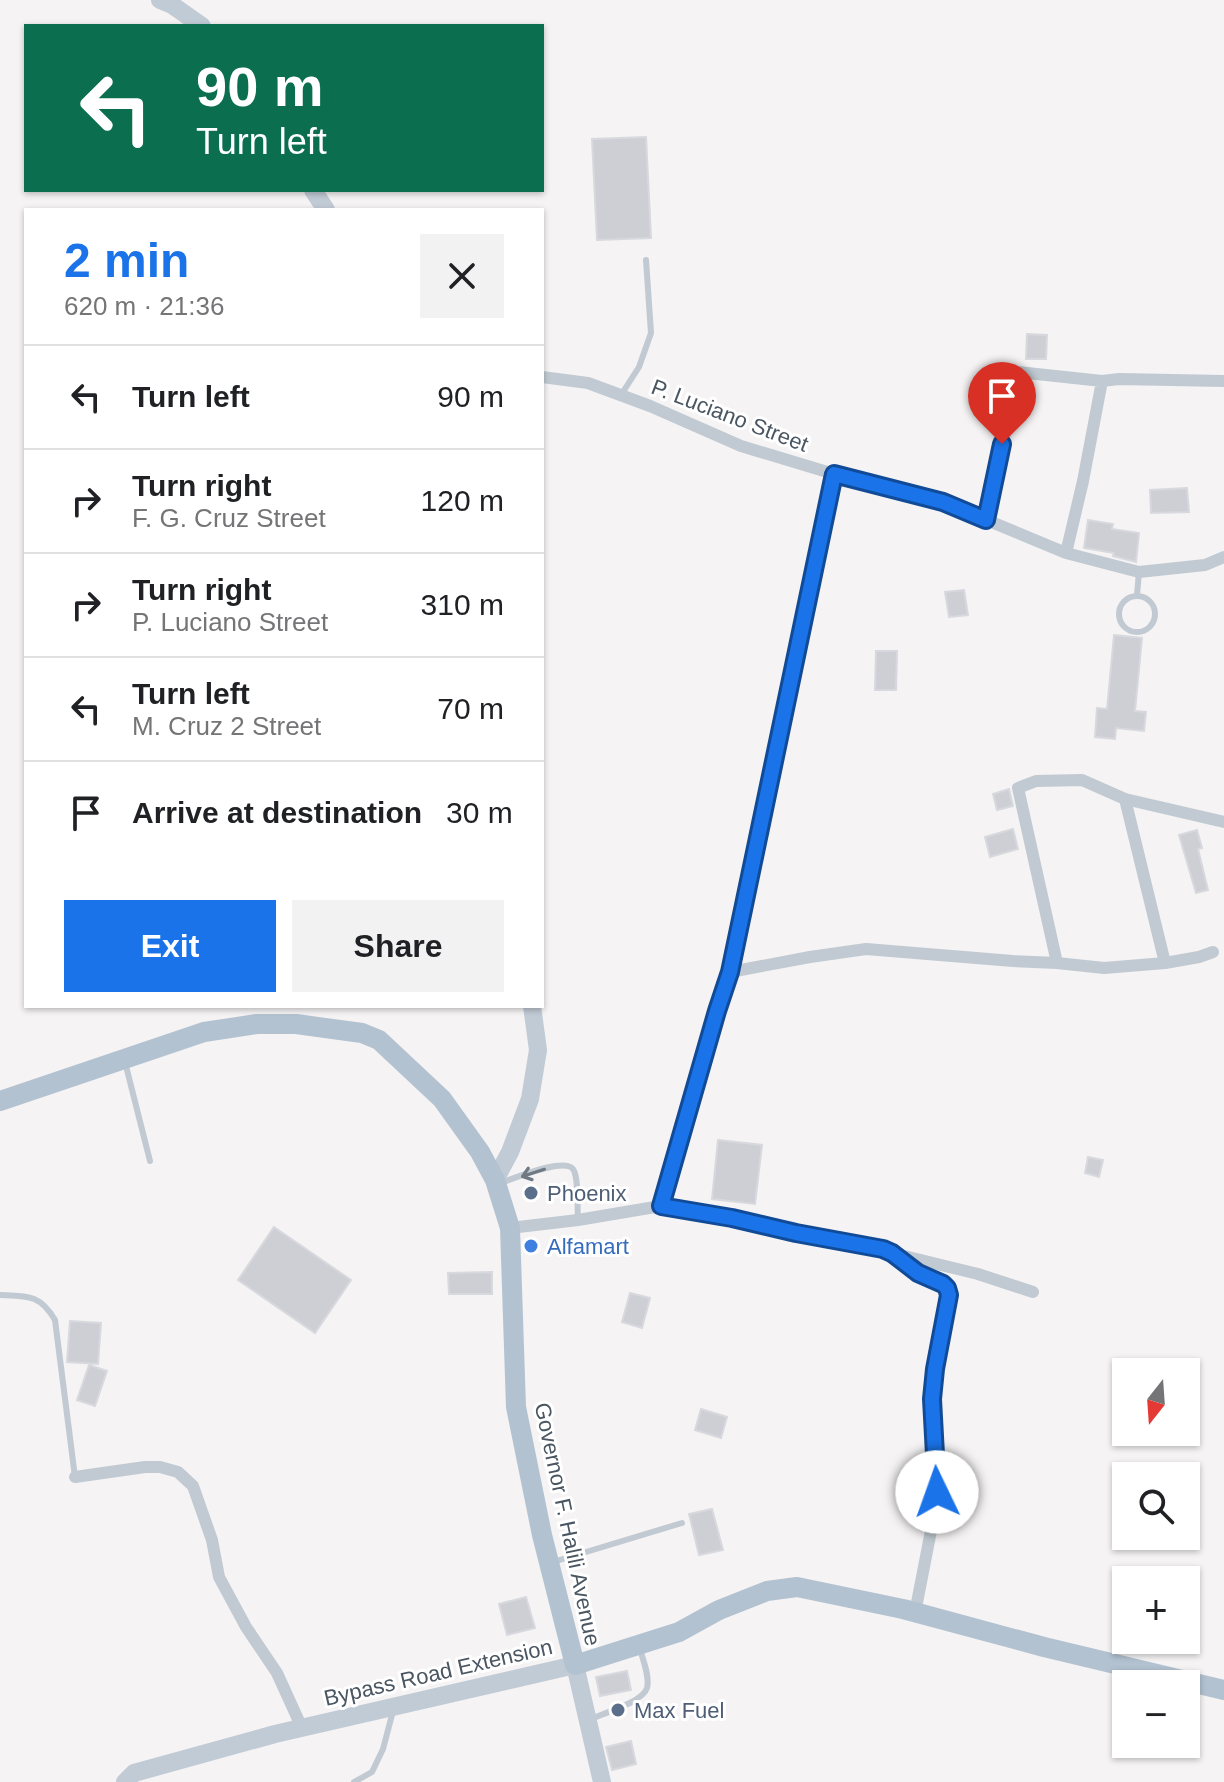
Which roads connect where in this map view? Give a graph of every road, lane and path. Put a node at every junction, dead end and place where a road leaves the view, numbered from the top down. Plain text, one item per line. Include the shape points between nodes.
1 (160, 0) edge
2 (199, 24) edge
3 (646, 260) dead end
4 (544, 377) edge
5 (1102, 381) junction
6 (1224, 381) edge
7 (621, 395) junction
8 (834, 474) junction
9 (986, 520) junction
10 (1066, 553) junction
11 (1224, 557) edge
12 (1139, 572) junction
13 (1137, 595) junction
14 (1125, 799) junction
15 (1224, 822) edge
16 (1213, 952) dead end
17 (1057, 963) junction
18 (1165, 963) junction
19 (730, 972) junction
20 (532, 1008) edge
21 (124, 1059) junction
22 (0, 1101) edge
23 (150, 1161) dead end
24 (495, 1182) junction
25 (661, 1206) junction
26 (578, 1220) junction
27 (510, 1228) junction
28 (892, 1253) junction
29 (1033, 1292) dead end
30 (0, 1295) edge
31 (75, 1477) joint
32 (682, 1523) dead end
33 (550, 1563) junction
34 (915, 1613) junction
35 (639, 1645) junction
36 (575, 1665) junction
37 (1224, 1690) edge
38 (394, 1706) junction
39 (587, 1720) junction
40 (302, 1728) junction
41 (125, 1782) edge
42 (354, 1782) edge
43 (602, 1782) edge

1 - 2 street
3 - 7 lane via 651,333 639,367
4 - 7 street, P. Luciano Street via 588,383
5 - 6 street
5 - 9 street via 1018,372
5 - 10 street
7 - 8 street, P. Luciano Street via 741,446
8 - 9 street, P. Luciano Street via 943,502
8 - 19 street
9 - 10 street, P. Luciano Street
10 - 12 street, P. Luciano Street
11 - 12 street, P. Luciano Street via 1205,565
12 - 13 lane
13 - 13 lane via 1125,599 1118,610 1120,623 1130,632 1143,632 1153,624 1156,611 1149,599
14 - 15 street
14 - 17 street via 1082,780 1036,781 1018,788
14 - 18 street
16 - 18 street
17 - 18 street via 1104,968
17 - 19 street via 866,949
19 - 25 street
20 - 24 street via 538,1050 530,1099
21 - 22 main road, Governor F. Halili Avenue
21 - 23 lane
21 - 24 main road, Governor F. Halili Avenue via 204,1032 257,1024 362,1033 379,1040 442,1099
26 -> 24 lane via 570,1166 559,1164
24 - 27 main road, Governor F. Halili Avenue
25 - 26 street
25 - 28 street
26 - 27 street
27 - 33 main road, Governor F. Halili Avenue via 516,1407
28 - 29 street
28 - 34 street via 943,1284 949,1295 932,1399 936,1505
30 - 31 lane via 27,1296 47,1306 55,1320
31 - 40 street via 160,1467 178,1472 193,1486 219,1577 277,1673
32 - 33 lane
33 - 36 main road, Governor F. Halili Avenue
34 - 35 main road, Bypass Road Extension via 797,1587 767,1591
34 - 37 main road, Bypass Road Extension
35 - 36 main road, Bypass Road Extension
35 - 39 lane via 648,1684 644,1693
36 - 38 street, Bypass Road Extension
36 - 39 street, Governor F. Halili Avenue
38 - 40 street, Bypass Road Extension
38 - 42 lane via 372,1772
39 - 43 street, Governor F. Halili Avenue
40 - 41 street, Bypass Road Extension via 134,1773

